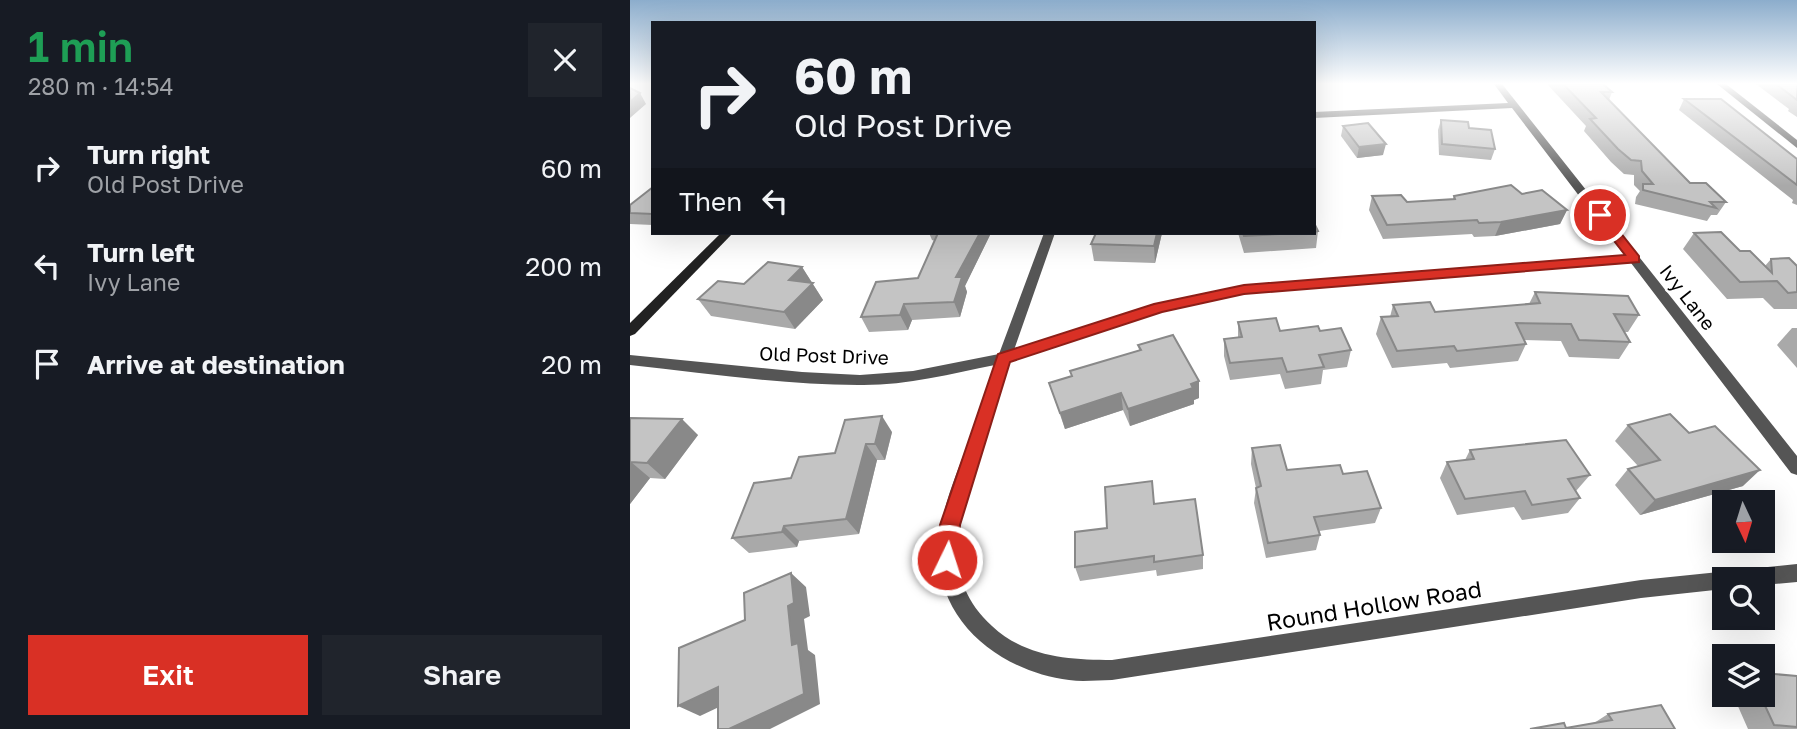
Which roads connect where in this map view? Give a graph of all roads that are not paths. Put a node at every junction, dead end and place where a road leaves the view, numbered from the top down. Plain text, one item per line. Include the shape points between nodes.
1 (1524, 118) edge
2 (1763, 118) edge
3 (1797, 145) edge
4 (725, 235) edge
5 (1048, 235) edge
6 (1634, 259) junction
7 (630, 331) edge
8 (1004, 358) junction
9 (630, 360) edge
10 (1797, 468) edge
11 (1797, 573) edge

1 - 6 street, Ivy Lane
2 - 3 street
4 - 7 main road
5 - 8 street
6 - 8 street, Old Post Drive via 1232,291 1159,308
6 - 10 street, Ivy Lane
8 - 9 street, Old Post Drive via 935,373 860,380
8 - 11 street, Round Hollow Road via 950,525 947,560 956,597 971,622 999,647 1035,663 1067,670 1112,670 1641,589

